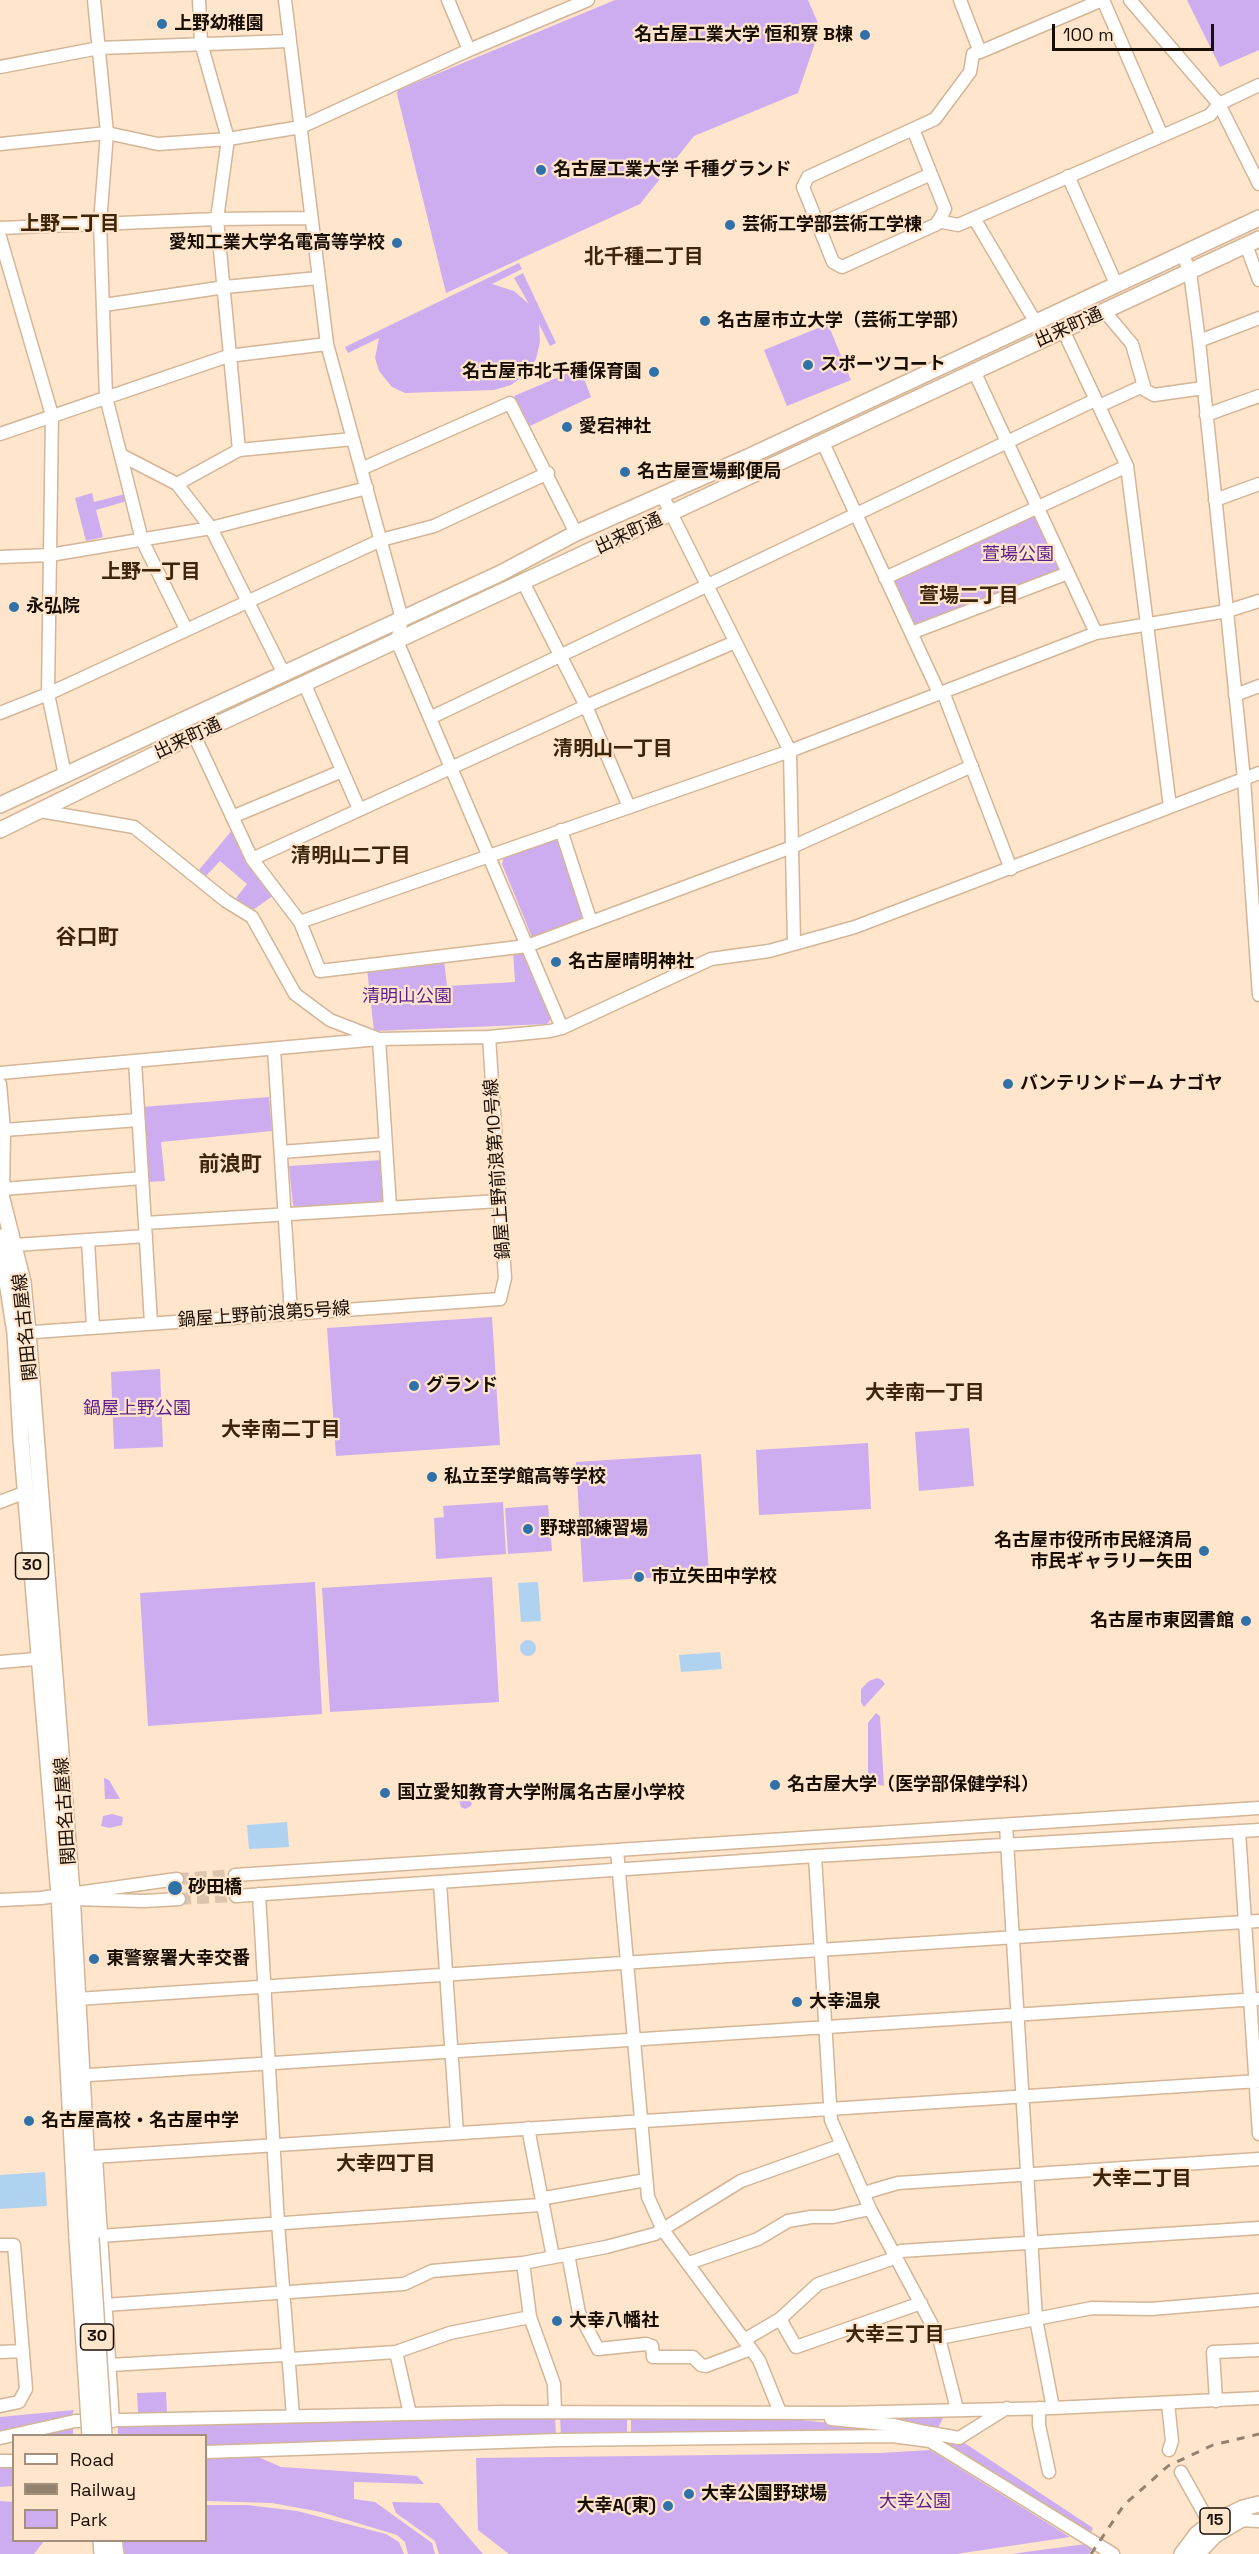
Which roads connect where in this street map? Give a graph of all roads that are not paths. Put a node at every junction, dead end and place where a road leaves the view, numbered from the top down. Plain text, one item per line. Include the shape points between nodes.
1 (94, 0) edge
2 (199, 0) edge
3 (285, 0) edge
4 (448, 0) edge
5 (588, 0) edge
6 (960, 0) edge
7 (1103, 0) edge
8 (1130, 0) edge
9 (289, 41) junction
10 (201, 43) junction
11 (99, 48) junction
12 (469, 50) junction
13 (980, 52) junction
14 (0, 67) edge
15 (1259, 85) edge
16 (1219, 104) junction
17 (301, 127) junction
18 (913, 129) junction
19 (107, 132) junction
20 (1162, 136) junction
21 (228, 139) junction
22 (0, 144) edge
23 (931, 174) junction
24 (1068, 176) junction
25 (1259, 184) edge
26 (310, 218) junction
27 (974, 218) junction
28 (1259, 218) edge
29 (217, 219) junction
30 (938, 221) junction
31 (100, 223) junction
32 (818, 225) junction
33 (0, 228) edge
34 (0, 237) edge
35 (1252, 242) edge
36 (1184, 255) junction
37 (1190, 272) junction
38 (318, 278) junction
39 (1259, 280) edge
40 (225, 286) junction
41 (1117, 286) junction
42 (104, 305) junction
43 (1105, 312) junction
44 (1259, 318) edge
45 (1036, 323) junction
46 (1063, 330) junction
47 (1199, 341) junction
48 (327, 344) junction
49 (228, 356) junction
50 (974, 371) junction
51 (1143, 386) junction
52 (1203, 388) junction
53 (1259, 396) edge
54 (106, 397) junction
55 (1097, 403) junction
56 (52, 415) junction
57 (1206, 415) junction
58 (0, 434) edge
59 (353, 439) junction
60 (823, 443) junction
61 (1008, 443) junction
62 (239, 450) junction
63 (121, 455) junction
64 (1127, 466) junction
65 (361, 469) junction
66 (548, 473) junction
67 (177, 484) junction
68 (1259, 484) edge
69 (367, 488) junction
70 (662, 495) junction
71 (1215, 500) junction
72 (1038, 507) junction
73 (671, 514) junction
74 (855, 514) junction
75 (211, 528) junction
76 (576, 533) junction
77 (142, 540) junction
78 (381, 540) junction
79 (50, 555) junction
80 (0, 557) edge
81 (1068, 573) junction
82 (885, 578) junction
83 (523, 582) junction
84 (707, 584) junction
85 (247, 600) junction
86 (1259, 601) edge
87 (1227, 611) junction
88 (402, 619) junction
89 (1147, 624) junction
90 (186, 629) junction
91 (911, 633) junction
92 (1096, 633) junction
93 (397, 641) junction
94 (735, 642) junction
95 (559, 655) junction
96 (284, 674) junction
97 (304, 685) junction
98 (1259, 686) edge
99 (941, 692) junction
100 (48, 694) junction
101 (1236, 694) junction
102 (586, 706) junction
103 (0, 713) edge
104 (432, 717) junction
105 (194, 735) junction
106 (790, 751) junction
107 (972, 766) junction
108 (453, 768) junction
109 (342, 771) junction
110 (1259, 773) edge
111 (65, 775) junction
112 (1244, 779) junction
113 (0, 805) edge
114 (629, 807) junction
115 (1170, 807) junction
116 (1253, 808) edge
117 (359, 809) junction
118 (40, 811) junction
119 (232, 817) junction
120 (0, 830) edge
121 (561, 830) junction
122 (792, 847) junction
123 (489, 854) junction
124 (252, 859) junction
125 (1011, 869) junction
126 (1255, 870) edge
127 (300, 922) junction
128 (591, 922) junction
129 (1257, 939) edge
130 (794, 944) junction
131 (527, 946) junction
132 (1259, 995) edge
133 (562, 1028) junction
134 (489, 1037) junction
135 (379, 1039) junction
136 (274, 1048) junction
137 (135, 1060) junction
138 (0, 1073) edge
139 (0, 1084) edge
140 (138, 1120) junction
141 (3, 1130) junction
142 (385, 1144) junction
143 (281, 1152) junction
144 (142, 1178) junction
145 (1, 1195) edge
146 (500, 1201) junction
147 (390, 1207) junction
148 (285, 1214) junction
149 (146, 1229) junction
150 (0, 1237) edge
151 (88, 1240) junction
152 (15, 1245) junction
153 (500, 1299) joint
154 (291, 1314) junction
155 (152, 1323) junction
156 (93, 1327) junction
157 (21, 1332) junction
158 (26, 1492) junction
159 (0, 1502) edge
160 (47, 1658) junction
161 (0, 1662) edge
162 (1259, 1808) edge
163 (1006, 1825) junction
164 (1259, 1830) edge
165 (1239, 1832) junction
166 (1007, 1846) junction
167 (617, 1850) junction
168 (815, 1856) junction
169 (620, 1871) junction
170 (235, 1875) tunnel mouth
171 (177, 1879) tunnel mouth
172 (440, 1882) junction
173 (259, 1894) junction
174 (66, 1896) junction
175 (236, 1896) tunnel mouth
176 (179, 1899) tunnel mouth
177 (0, 1900) edge
178 (1253, 1922) edge
179 (1011, 1938) junction
180 (819, 1951) junction
181 (628, 1963) junction
182 (446, 1975) junction
183 (263, 1987) junction
184 (77, 1999) junction
185 (1255, 1999) edge
186 (1016, 2014) junction
187 (824, 2027) junction
188 (633, 2040) junction
189 (451, 2052) junction
190 (269, 2063) junction
191 (74, 2076) junction
192 (1258, 2081) edge
193 (1022, 2096) junction
194 (829, 2109) junction
195 (641, 2121) junction
196 (528, 2128) junction
197 (457, 2133) junction
198 (1259, 2134) edge
199 (842, 2145) junction
200 (274, 2146) junction
201 (85, 2157) junction
202 (1259, 2159) edge
203 (1027, 2174) junction
204 (646, 2180) junction
205 (864, 2193) junction
206 (542, 2203) junction
207 (870, 2209) junction
208 (278, 2223) junction
209 (1259, 2228) edge
210 (663, 2230) junction
211 (89, 2237) junction
212 (1031, 2243) junction
213 (0, 2245) edge
214 (568, 2254) junction
215 (895, 2255) junction
216 (553, 2257) junction
217 (524, 2263) junction
218 (689, 2263) junction
219 (283, 2292) junction
220 (1259, 2300) edge
221 (921, 2303) junction
222 (105, 2304) junction
223 (530, 2317) junction
224 (780, 2319) junction
225 (1036, 2319) junction
226 (939, 2338) junction
227 (748, 2344) junction
228 (1259, 2350) edge
229 (23, 2351) junction
230 (0, 2352) edge
231 (396, 2352) junction
232 (287, 2356) junction
233 (110, 2365) junction
234 (1259, 2398) edge
235 (1216, 2401) junction
236 (1168, 2403) junction
237 (0, 2406) edge
238 (1007, 2408) junction
239 (1039, 2408) junction
240 (1053, 2408) junction
241 (957, 2409) junction
242 (555, 2412) junction
243 (780, 2412) junction
244 (410, 2414) junction
245 (293, 2416) junction
246 (113, 2421) junction
247 (18, 2434) edge
248 (90, 2434) edge
249 (104, 2434) edge
250 (928, 2436) junction
251 (1169, 2450) dead end
252 (207, 2452) edge
253 (1049, 2472) dead end
254 (1181, 2472) dead end
255 (1258, 2504) edge
256 (1239, 2520) junction
257 (1259, 2521) edge
258 (1210, 2524) junction
259 (1113, 2554) edge
260 (1182, 2554) edge
261 (1197, 2554) edge

1 - 11 street
2 - 10 street
3 - 9 street
4 - 12 street
5 - 12 street
6 - 13 street
7 - 13 street
7 - 20 street
8 - 16 street
9 - 10 street
9 - 17 street
10 - 11 street
10 - 21 street
11 - 14 street
11 - 19 street
12 - 17 street
13 - 18 street via 973,54 970,72 935,119
15 - 16 street
16 - 20 street via 1209,115
16 - 25 street
17 - 21 street
17 - 26 street
18 - 23 street
18 - 32 street via 808,177 803,187
19 - 21 street via 158,144
19 - 22 street
19 - 31 street
20 - 24 street
21 - 29 street
23 - 30 street via 945,209
23 - 32 street
24 - 27 street
24 - 41 street
26 - 29 street
26 - 38 street
27 - 30 street via 958,225
27 - 45 street
28 - 36 main road, 出来町通
29 - 31 street
29 - 40 street
30 - 32 street via 842,267 833,262
31 - 33 street
31 - 42 street
34 - 56 street
35 - 37 main road, 出来町通
35 - 39 street
36 - 37 street
36 - 41 main road, 出来町通
37 - 43 main road, 出来町通
37 - 47 street
38 - 40 street
38 - 48 street
40 - 42 street
40 - 49 street
41 - 45 main road, 出来町通
42 - 54 street
43 - 46 main road, 出来町通
43 - 51 street via 1132,344
44 - 47 street
45 - 70 main road, 出来町通
46 - 50 main road, 出来町通
46 - 55 street
47 - 52 street
48 - 49 street
48 - 59 street
49 - 54 street
49 - 62 street
50 - 60 main road, 出来町通
50 - 61 street
51 - 52 street via 1154,395
51 - 55 street
52 - 57 street
53 - 57 street
54 - 56 street
54 - 63 street
55 - 61 street
55 - 64 street
56 - 58 street
56 - 79 street
57 - 71 street
59 - 62 street
59 - 65 street
60 - 73 main road, 出来町通
60 - 74 street
61 - 72 street
61 - 74 street
62 - 67 street
63 - 67 street
63 - 77 street
64 - 72 street
64 - 89 street
65 - 66 street via 510,403
65 - 69 street
66 - 76 street
66 - 78 street via 434,526
67 - 75 street
68 - 71 street
69 - 75 street
69 - 78 street
70 - 73 street
70 - 76 main road, 出来町通
71 - 87 street
72 - 81 street
72 - 82 street
73 - 83 main road, 出来町通
73 - 84 street
74 - 82 street
74 - 84 street
75 - 77 street
75 - 85 street
76 - 88 main road, 出来町通
77 - 79 street
77 - 90 street
78 - 85 street
78 - 88 street
79 - 80 street
79 - 100 street
81 - 91 street
81 - 92 street
82 - 91 street
83 - 93 main road, 出来町通
83 - 95 street
84 - 94 street
84 - 95 street
85 - 90 street
85 - 96 street
86 - 87 street
87 - 89 street
87 - 101 street
88 - 93 street
88 - 96 main road, 出来町通
89 - 92 street
89 - 115 street
90 - 100 street
91 - 99 street
92 - 99 street
93 - 97 main road, 出来町通
93 - 104 street
94 - 102 street
94 - 106 street
95 - 102 street
95 - 104 street
96 - 111 main road, 出来町通
97 - 105 main road, 出来町通
97 - 109 street
98 - 101 street
99 - 106 street
99 - 107 street
100 - 103 street
100 - 111 street
101 - 112 street
102 - 108 street
102 - 114 street
104 - 108 street
105 - 118 main road, 出来町通
105 - 119 street
106 - 114 street
106 - 122 street
107 - 122 street
107 - 125 street
108 - 117 street
108 - 123 street
109 - 117 street
109 - 119 street
110 - 112 street
111 - 113 main road, 出来町通
112 - 115 street
112 - 116 street
114 - 121 street
115 - 125 street
116 - 126 street
117 - 124 street
118 - 120 main road, 出来町通
118 - 135 street via 134,827 226,902 252,916 295,994 330,1020
119 - 124 street
121 - 123 street
121 - 128 street
122 - 128 street
122 - 130 street
123 - 127 street
123 - 131 street
124 - 127 street
125 - 130 street via 855,927
126 - 129 street
127 - 131 street via 320,971
128 - 131 street
129 - 132 street
130 - 133 street via 711,959
131 - 133 street
133 - 134 street
134 - 135 street
134 - 146 street, 鍋屋上野前浪第10号線
135 - 136 street
135 - 142 street
136 - 137 street
136 - 143 street
137 - 138 street
137 - 140 street
139 - 141 street
140 - 141 street
140 - 144 street
141 - 145 street
142 - 143 street
142 - 147 street
143 - 148 street
144 - 145 street
144 - 149 street
145 - 152 main road, 関田名古屋線 / 30
146 - 147 street
146 - 153 street, 鍋屋上野前浪第10号線 via 505,1278
147 - 148 street
148 - 149 street
148 - 154 street
149 - 151 street
149 - 155 street
150 - 157 main road, 関田名古屋線 / 30
151 - 152 street
151 - 156 street
152 - 157 main road, 関田名古屋線 / 30 via 23,1282
153 - 154 street, 鍋屋上野前浪第5号線
154 - 155 street, 鍋屋上野前浪第5号線
155 - 156 street, 鍋屋上野前浪第5号線
156 - 157 street, 鍋屋上野前浪第5号線
157 - 158 main road, 関田名古屋線 / 30
157 - 160 main road, 関田名古屋線 / 30
158 - 159 street
158 - 160 main road, 関田名古屋線 / 30
160 - 161 street
160 - 174 main road, 関田名古屋線 / 30
162 - 163 street
163 - 166 street
163 - 167 street
164 - 165 street
165 - 166 street
165 - 178 street
166 - 168 street
166 - 179 street
167 - 169 street
167 - 170 street
168 - 169 street
168 - 180 street
169 - 172 street
169 - 181 street
171 - 174 street
172 - 173 street
172 - 182 street
173 - 175 street
173 - 183 street
174 - 176 street
174 - 177 street
174 - 184 main road, 関田名古屋線 / 30
174 - 191 main road, 関田名古屋線 / 30
178 - 179 street
178 - 185 street
179 - 180 street
179 - 186 street
180 - 181 street
180 - 187 street
181 - 182 street
181 - 188 street
182 - 183 street
182 - 189 street
183 - 184 street
183 - 190 street
184 - 191 main road, 関田名古屋線 / 30
185 - 186 street
185 - 192 street
186 - 187 street
186 - 193 street
187 - 188 street
187 - 194 street
188 - 189 street
188 - 195 street
189 - 190 street
189 - 197 street
190 - 191 street
190 - 200 street
191 - 201 main road, 関田名古屋線 / 30
192 - 193 street
192 - 198 street
193 - 194 street
193 - 203 street
194 - 195 street
194 - 199 street
195 - 196 street
195 - 204 street
196 - 197 street
196 - 206 street
197 - 200 street
199 - 205 street
199 - 210 street via 741,2181
200 - 201 street
200 - 208 street
201 - 211 main road, 関田名古屋線 / 30
201 - 211 street
202 - 203 street
203 - 205 street via 898,2182
203 - 212 street
204 - 206 street via 545,2198
204 - 210 street via 652,2210
205 - 207 street
206 - 208 street
206 - 216 street
207 - 215 street
207 - 218 street via 788,2221 750,2242
208 - 211 street
208 - 219 street
209 - 212 street
210 - 214 street
210 - 218 street
211 - 222 street
211 - 248 main road, 関田名古屋線 / 30, bridge
211 - 249 main road, 関田名古屋線 / 30, bridge
212 - 215 street via 901,2251
212 - 225 street
213 - 229 street via 14,2245
214 - 216 street
214 - 227 street via 579,2313 598,2349 646,2344 652,2346 653,2357 693,2357 706,2366
215 - 221 street
215 - 224 street via 818,2284
216 - 217 street
217 - 219 street via 432,2271 404,2284
217 - 223 street
218 - 227 street
219 - 222 street
219 - 232 street
220 - 225 street via 1151,2309 1092,2308
221 - 224 street via 796,2347
221 - 226 street
222 - 233 street
223 - 231 street via 450,2333
223 - 242 street via 554,2384
224 - 227 street
225 - 226 street
225 - 240 street
226 - 241 street
227 - 243 street via 759,2360
228 - 235 street via 1214,2352
229 - 230 street
229 - 237 street via 24,2396 19,2402
231 - 232 street via 291,2359
231 - 244 street
232 - 233 street
232 - 245 street
233 - 246 street
234 - 235 street
235 - 236 street
236 - 240 street
236 - 251 street via 1172,2441
238 - 239 street
238 - 241 street
238 - 250 street via 959,2438
239 - 240 street
239 - 253 street
241 - 243 street
242 - 243 street
242 - 244 street
243 - 250 street via 794,2417 894,2425
244 - 245 street
245 - 246 street
246 - 247 street via 75,2421
250 - 252 street via 616,2439
250 - 259 street
254 - 258 street
255 - 256 main road, 15
255 - 258 main road, 15
256 - 257 street
256 - 261 main road, 15 via 1215,2535
258 - 260 main road, 15

